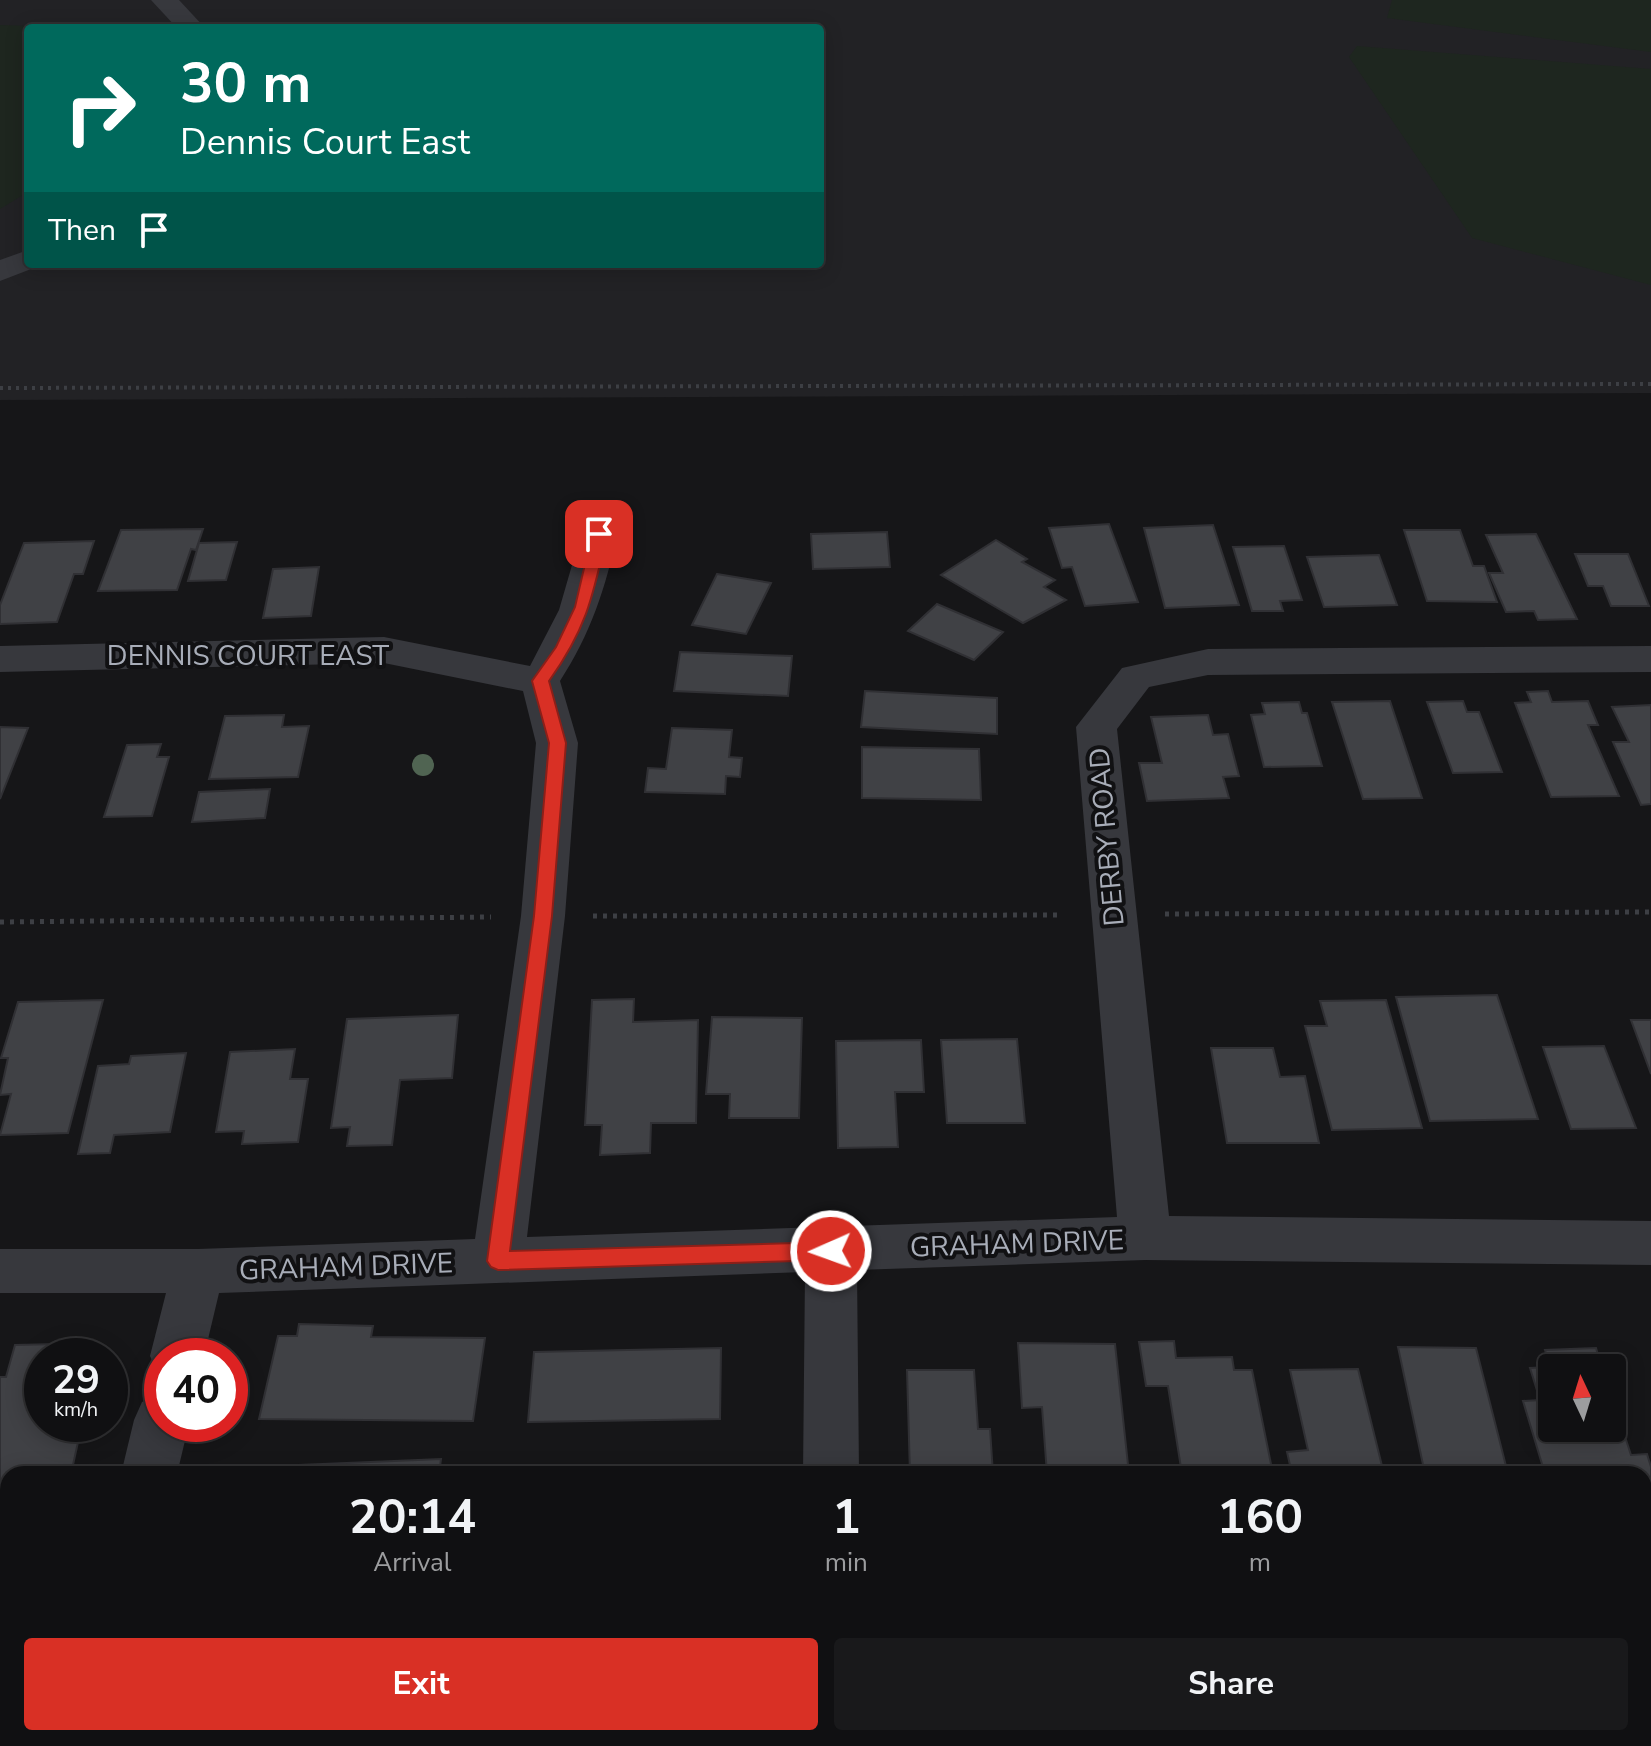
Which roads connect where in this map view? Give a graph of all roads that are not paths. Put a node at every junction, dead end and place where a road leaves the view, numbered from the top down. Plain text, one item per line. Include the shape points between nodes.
1 (164, 0) edge
2 (188, 24) edge
3 (24, 261) edge
4 (0, 272) edge
5 (599, 534) dead end
6 (0, 659) edge
7 (1651, 659) edge
8 (540, 681) junction
9 (1145, 1238) junction
10 (1651, 1243) edge
11 (831, 1251) junction
12 (498, 1261) junction
13 (0, 1271) edge
14 (198, 1271) junction
15 (181, 1338) edge
16 (157, 1442) edge
17 (151, 1466) edge
18 (831, 1466) edge

1 - 2 street
3 - 4 street
5 - 8 street via 583,607 564,648
6 - 8 street, DENNIS COURT EAST via 384,650
7 - 9 street, DERBY ROAD via 1208,662 1136,677 1096,727
8 - 12 street via 557,743 543,916
9 - 10 street, GRAHAM DRIVE
9 - 11 street, GRAHAM DRIVE
11 - 12 street, GRAHAM DRIVE
11 - 18 street
12 - 14 street, GRAHAM DRIVE
13 - 14 street, GRAHAM DRIVE
14 - 15 street
16 - 17 street

